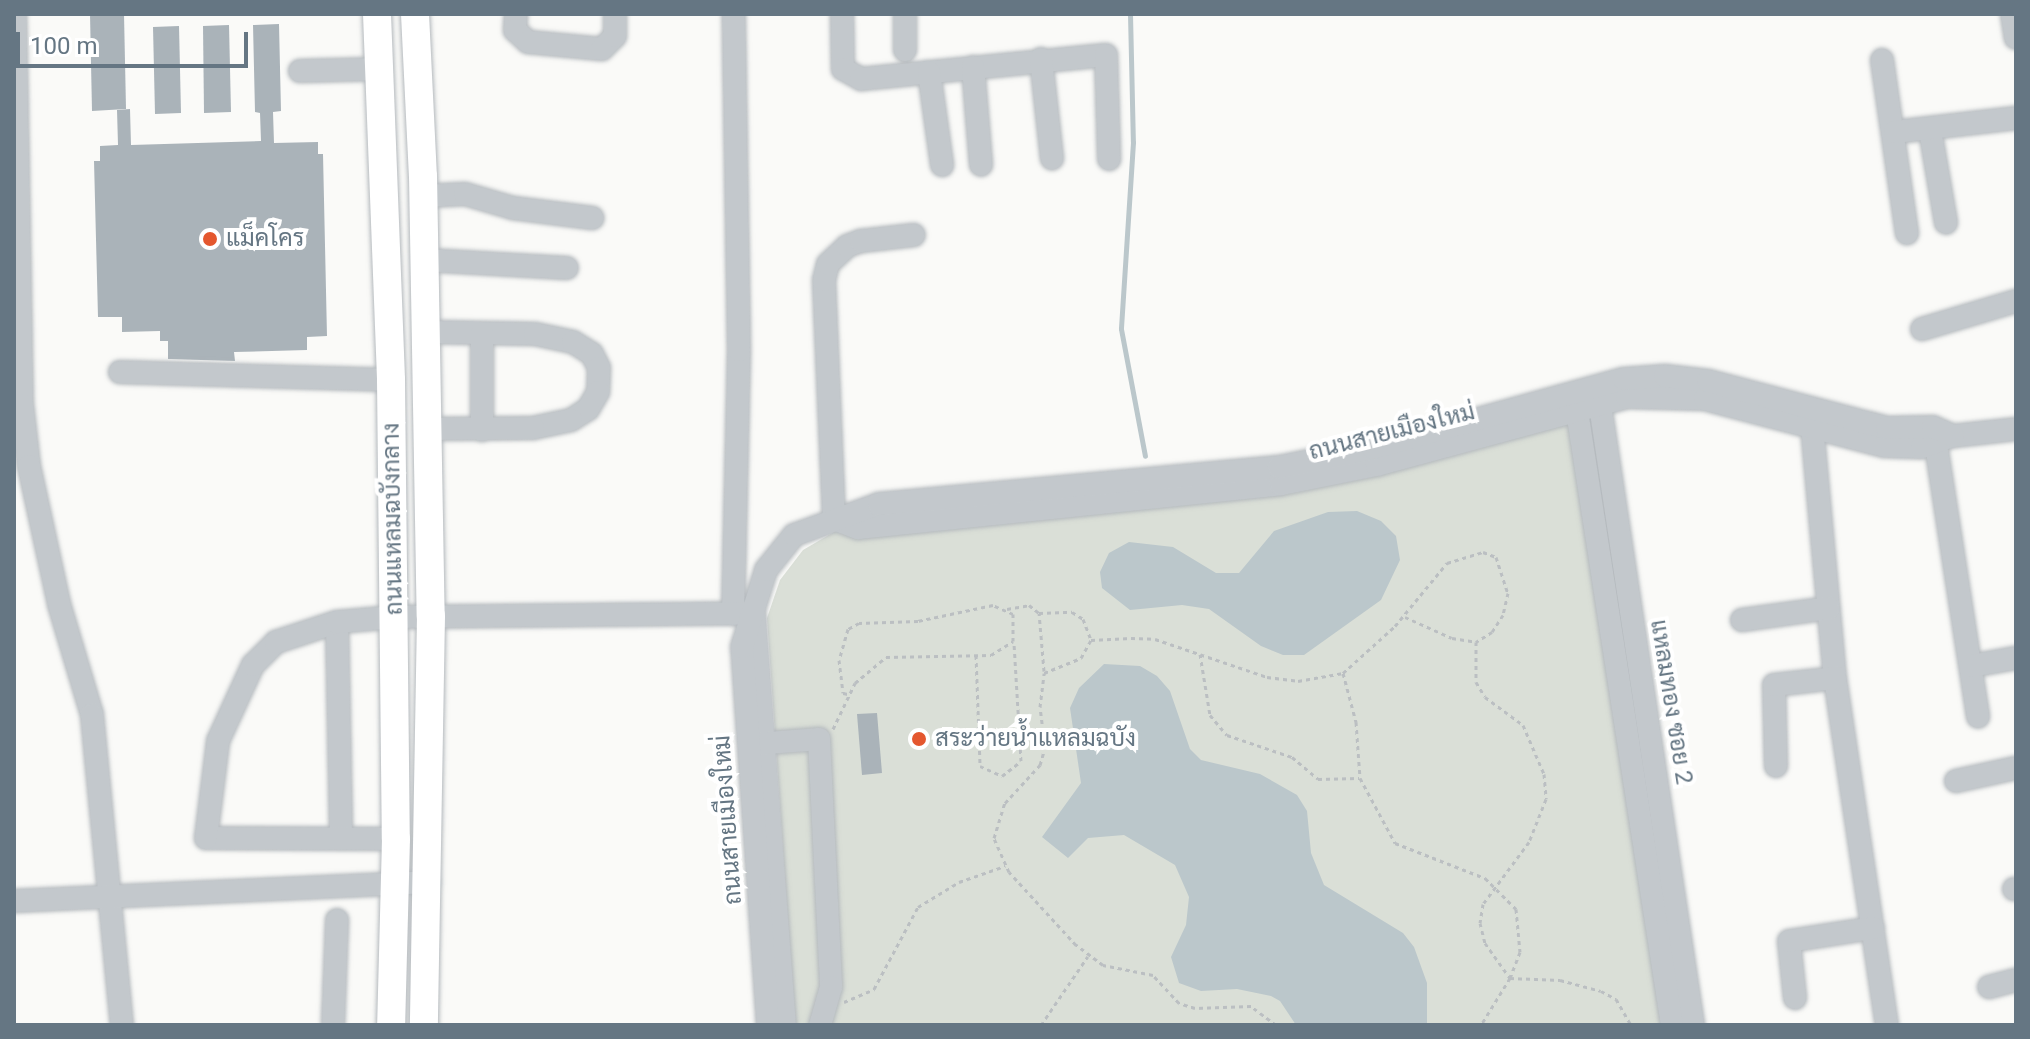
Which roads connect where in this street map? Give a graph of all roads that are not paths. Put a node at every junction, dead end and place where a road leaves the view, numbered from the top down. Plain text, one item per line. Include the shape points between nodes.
1 (15, 14) edge
2 (377, 14) edge
3 (415, 14) edge
4 (516, 14) edge
5 (615, 14) edge
6 (734, 14) edge
7 (842, 14) edge
8 (905, 14) edge
9 (2012, 14) edge
10 (2016, 38) edge
11 (905, 50) dead end
12 (1041, 59) junction
13 (1882, 60) dead end
14 (973, 67) junction
15 (379, 69) junction
16 (300, 71) dead end
17 (929, 72) junction
18 (2016, 118) edge
19 (1930, 130) junction
20 (1895, 132) junction
21 (1052, 158) dead end
22 (1109, 159) dead end
23 (942, 165) dead end
24 (981, 165) dead end
25 (385, 178) junction
26 (423, 186) junction
27 (592, 218) dead end
28 (1946, 223) dead end
29 (1907, 233) dead end
30 (914, 235) dead end
31 (425, 260) junction
32 (567, 268) dead end
33 (2016, 301) edge
34 (1922, 329) dead end
35 (427, 332) junction
36 (482, 333) junction
37 (120, 372) dead end
38 (391, 380) junction
39 (1598, 395) junction
40 (1576, 401) junction
41 (18, 416) edge
42 (1811, 417) junction
43 (429, 429) junction
44 (2016, 429) edge
45 (482, 430) junction
46 (1941, 436) junction
47 (834, 519) junction
48 (1828, 608) junction
49 (743, 614) junction
50 (431, 616) junction
51 (394, 617) junction
52 (1742, 620) dead end
53 (337, 622) junction
54 (2016, 658) edge
55 (1971, 666) junction
56 (1835, 678) junction
57 (1978, 717) dead end
58 (758, 744) junction
59 (1776, 766) dead end
60 (2016, 768) edge
61 (1956, 781) dead end
62 (341, 838) junction
63 (396, 839) junction
64 (1657, 855) junction
65 (430, 882) junction
66 (396, 884) junction
67 (109, 896) junction
68 (14, 901) edge
69 (337, 920) dead end
70 (1873, 928) junction
71 (2016, 980) edge
72 (1989, 987) dead end
73 (1795, 998) dead end
74 (823, 1014) edge
75 (1682, 1018) edge
76 (122, 1025) edge
77 (333, 1025) edge
78 (391, 1025) edge
79 (424, 1025) edge
80 (768, 1025) edge
81 (785, 1025) edge
82 (1887, 1025) edge

1 - 41 street
2 - 15 main road, ถนนแหลมฉบังกลาง
3 - 26 main road, ถนนแหลมฉบังกลาง
4 - 5 street via 515,30 528,42 602,49 615,36
6 - 49 street
7 - 17 street via 843,69 849,77
8 - 11 street
9 - 10 street
12 - 14 street
12 - 21 street
12 - 22 street via 1106,55
13 - 20 street
14 - 17 street
14 - 24 street
15 - 16 street
15 - 25 main road, ถนนแหลมฉบังกลาง
17 - 23 street
18 - 19 street
19 - 20 street
19 - 28 street
20 - 29 street
25 - 26 main road
25 - 38 main road, ถนนแหลมฉบังกลาง
26 - 27 street via 513,208
26 - 31 main road, ถนนแหลมฉบังกลาง
30 - 47 street via 861,241 828,264 824,280
31 - 32 street
31 - 35 main road, ถนนแหลมฉบังกลาง
33 - 34 street
35 - 36 street
35 - 43 main road, ถนนแหลมฉบังกลาง
36 - 45 street
36 - 45 street via 535,334 573,342 592,354 599,368 598,392 588,409 571,420
37 - 38 street
38 - 51 main road, ถนนแหลมฉบังกลาง
39 - 40 street, ถนนสายเมืองใหม่
39 - 42 street, ถนนสายเมืองใหม่ via 1665,394
39 - 64 street, แหลมทอง ซอย 2
40 - 47 street, ถนนสายเมืองใหม่ via 1281,484 988,503 858,528
40 - 64 street, แหลมทอง ซอย 2
41 - 67 street via 59,604 92,715
42 - 46 street, ถนนสายเมืองใหม่ via 1884,446
42 - 48 street
43 - 45 street
43 - 50 main road, ถนนแหลมฉบังกลาง
44 - 46 street, ถนนสายเมืองใหม่
46 - 55 street
47 - 49 street, ถนนสายเมืองใหม่ via 794,535 766,570
48 - 52 street
48 - 56 street
49 - 50 street
49 - 58 street, ถนนสายเมืองใหม่
50 - 51 street
50 - 65 main road, ถนนแหลมฉบังกลาง
51 - 53 street
51 - 63 main road, ถนนแหลมฉบังกลาง
53 - 62 street
53 - 62 street via 276,642 253,665 218,741 206,838
54 - 55 street
55 - 57 street
56 - 59 street via 1774,685
56 - 70 street
58 - 74 street via 819,739 831,987
58 - 80 street, ถนนสายเมืองใหม่
58 - 81 street, ถนนสายเมืองใหม่
60 - 61 street
62 - 63 street
63 - 66 main road, ถนนแหลมฉบังกลาง
64 - 75 street, แหลมทอง ซอย 2
65 - 66 street
65 - 79 main road, ถนนแหลมฉบังกลาง
66 - 67 street
66 - 78 main road, ถนนแหลมฉบังกลาง
67 - 68 street
67 - 76 street
69 - 77 street
70 - 73 street via 1789,941
70 - 82 street
71 - 72 street

